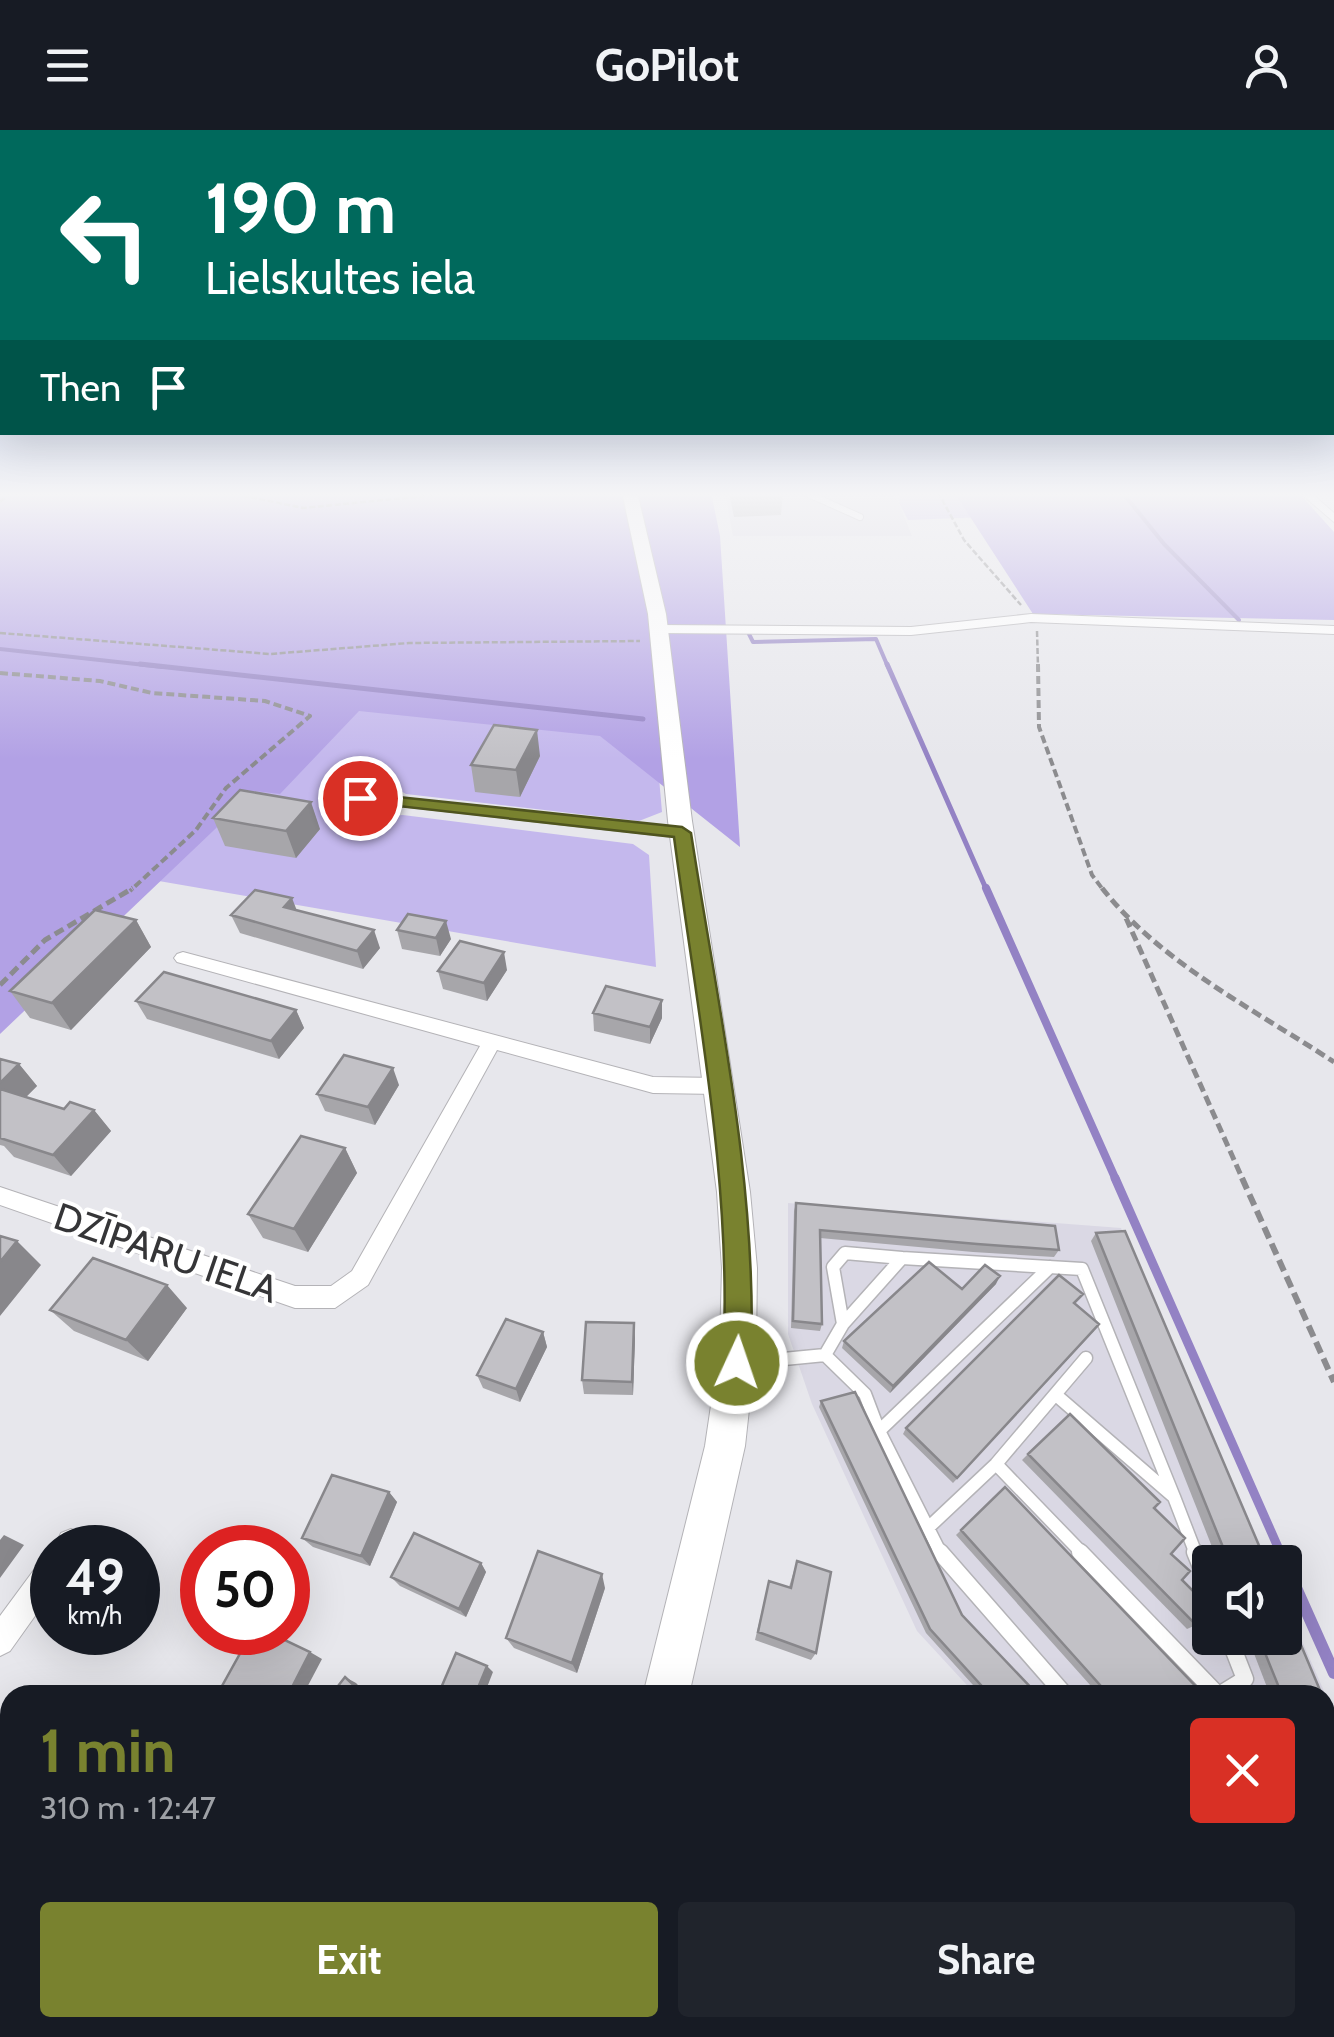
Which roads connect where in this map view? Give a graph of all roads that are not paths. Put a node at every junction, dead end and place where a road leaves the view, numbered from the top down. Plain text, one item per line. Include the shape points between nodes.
1 (647, 581) edge
2 (657, 629) junction
3 (1334, 630) edge
4 (360, 798) dead end
5 (682, 833) junction
6 (183, 958) dead end
7 (491, 1044) junction
8 (719, 1086) junction
9 (0, 1196) edge
10 (902, 1258) junction
11 (1050, 1267) junction
12 (842, 1324) junction
13 (825, 1355) junction
14 (1086, 1358) dead end
15 (737, 1363) junction
16 (1056, 1396) junction
17 (879, 1430) junction
18 (996, 1464) junction
19 (1174, 1497) junction
20 (929, 1527) junction
21 (1193, 1545) edge
22 (30, 1600) edge
23 (0, 1642) edge
24 (1236, 1655) edge
25 (668, 1685) edge
26 (1056, 1685) edge
27 (1209, 1685) edge
28 (1235, 1685) edge

1 - 2 main road
2 - 3 street via 911,631 1031,618
2 - 5 main road
4 - 5 street
5 - 8 main road
6 - 7 street
7 - 8 street via 653,1085
7 - 9 street, DZĪPARU IELA via 360,1278 335,1297 294,1297
8 - 15 main road via 736,1203
10 - 11 lane
10 - 12 lane
10 - 12 lane via 845,1253 833,1267
11 - 17 lane
11 - 19 lane via 1082,1269
12 - 13 lane
13 - 15 lane
13 - 17 lane via 865,1394
14 - 16 lane
15 - 25 main road
16 - 18 lane
16 - 19 lane
17 - 20 lane
18 - 20 lane
18 - 27 lane
19 - 21 lane
20 - 26 lane via 943,1558
22 - 23 street
24 - 28 lane via 1245,1679

